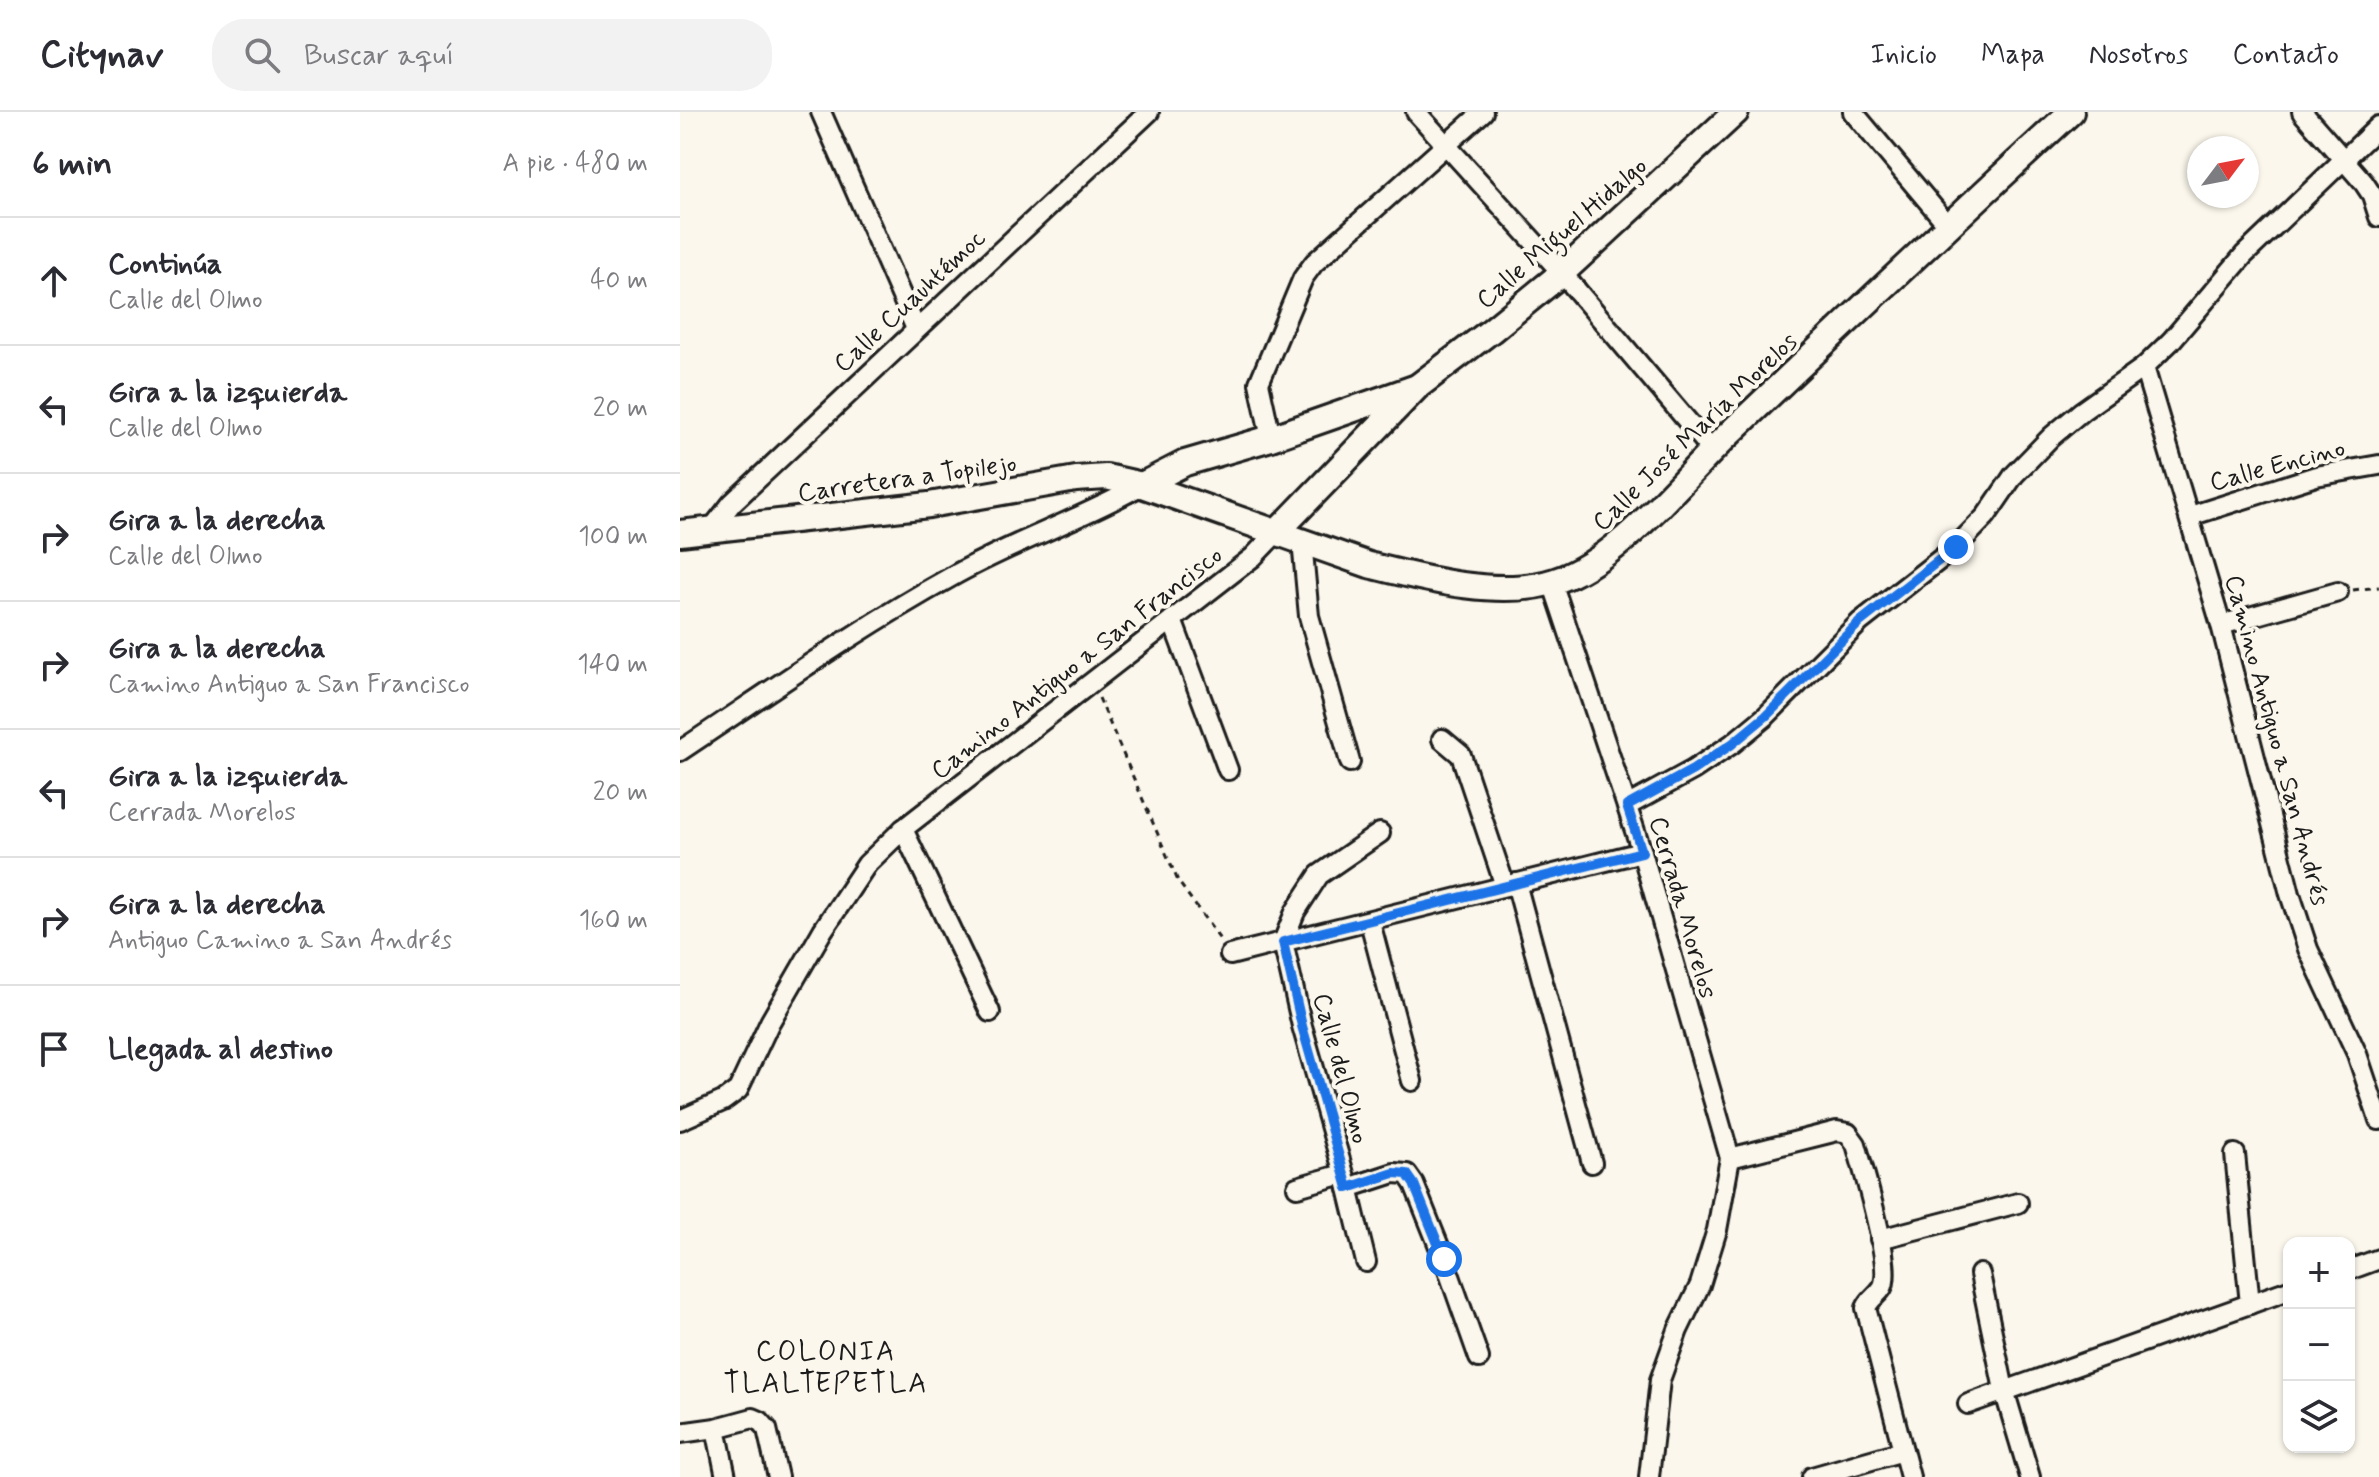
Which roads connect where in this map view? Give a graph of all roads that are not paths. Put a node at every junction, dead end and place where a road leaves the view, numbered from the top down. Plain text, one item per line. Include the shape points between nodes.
1 (821, 112) edge
2 (1149, 112) edge
3 (1416, 112) edge
4 (1483, 112) edge
5 (1736, 112) edge
6 (1853, 112) edge
7 (2071, 112) edge
8 (2302, 112) edge
9 (2379, 126) edge
10 (1446, 145) junction
11 (2343, 161) junction
12 (2379, 217) edge
13 (1948, 225) junction
14 (1562, 273) junction
15 (916, 329) junction
16 (2144, 367) junction
17 (1417, 387) junction
18 (1271, 438) junction
19 (1712, 450) junction
20 (2379, 465) edge
21 (1142, 485) junction
22 (2190, 516) junction
23 (710, 531) junction
24 (1277, 532) junction
25 (680, 533) edge
26 (1302, 541) junction
27 (1552, 582) junction
28 (2338, 592) road end
29 (1172, 620) junction
30 (2221, 625) junction
31 (1442, 739) dead end
32 (680, 751) edge
33 (1350, 762) dead end
34 (1228, 770) dead end
35 (1627, 806) junction
36 (903, 829) junction
37 (1380, 833) dead end
38 (1642, 852) junction
39 (1510, 885) junction
40 (1370, 922) junction
41 (1283, 942) junction
42 (1230, 955) road end
43 (990, 1012) dead end
44 (1412, 1081) dead end
45 (680, 1120) edge
46 (2379, 1120) edge
47 (2235, 1154) dead end
48 (1730, 1158) junction
49 (1592, 1163) dead end
50 (1346, 1181) junction
51 (1297, 1187) dead end
52 (2018, 1203) dead end
53 (1880, 1239) junction
54 (2379, 1259) edge
55 (1366, 1262) dead end
56 (2355, 1268) edge
57 (1980, 1274) dead end
58 (2283, 1292) edge
59 (2250, 1304) junction
60 (1479, 1358) dead end
61 (2004, 1390) junction
62 (1968, 1404) dead end
63 (716, 1428) junction
64 (680, 1433) edge
65 (1903, 1451) junction
66 (726, 1477) edge
67 (778, 1477) edge
68 (1649, 1477) edge
69 (1812, 1477) edge
70 (1910, 1477) edge
71 (2030, 1477) edge

1 - 15 street
2 - 15 street, Calle Cuauhtémoc
3 - 10 street
4 - 10 street
5 - 14 main road, Calle Miguel Hidalgo
6 - 13 street
7 - 13 main road, Calle José María Morelos
8 - 11 street
9 - 11 street
10 - 14 street
10 - 18 street via 1303,278 1259,383
11 - 12 street via 2372,195
11 - 16 street via 2244,255
13 - 19 main road, Calle José María Morelos
14 - 17 main road, Calle Miguel Hidalgo
14 - 19 street
15 - 23 street, Calle Cuauhtémoc via 732,503
16 - 22 street, Camino Antiguo a San Andrés
16 - 35 street via 2051,437 1956,547 1860,622 1766,716 1706,761
17 - 18 main road, Calle Miguel Hidalgo
17 - 24 main road, Calle Miguel Hidalgo
18 - 21 main road, Calle Miguel Hidalgo via 1185,463
19 - 27 main road, Calle José María Morelos via 1609,553
20 - 22 street, Calle Encino via 2316,476
21 - 23 main road, Carretera a Topilejo via 1106,477 1076,479 929,505
21 - 24 main road, Carretera a Topilejo
21 - 32 street via 948,578
22 - 30 street, Camino Antiguo a San Andrés
23 - 25 main road, Carretera a Topilejo
24 - 26 main road, Calle José María Morelos
24 - 29 street, Camino Antiguo a San Francisco
26 - 27 main road, Calle José María Morelos via 1369,565 1438,581 1490,587
26 - 33 street via 1309,616
27 - 35 street, Cerrada Morelos
28 - 30 street
29 - 34 street
29 - 36 street, Camino Antiguo a San Francisco
30 - 46 street, Camino Antiguo a San Andrés via 2290,894
31 - 39 street via 1461,755
35 - 38 street, Cerrada Morelos
36 - 43 street
36 - 45 street, Camino Antiguo a San Francisco via 867,864 823,930 738,1090
37 - 41 street via 1319,875
38 - 39 street
38 - 48 street, Cerrada Morelos
39 - 40 street
39 - 49 street
40 - 41 street
40 - 44 street
41 - 42 street
41 - 50 street, Calle del Olmo
47 - 59 street
48 - 53 street via 1837,1131 1848,1133 1856,1144
48 - 68 street via 1700,1285 1660,1380
50 - 51 street
50 - 55 street
50 - 60 street, Calle del Olmo via 1407,1174
52 - 53 street
53 - 65 street via 1885,1275 1866,1308
54 - 56 street
57 - 61 street
58 - 59 street
59 - 61 street
61 - 62 street
61 - 71 street
63 - 64 street
63 - 66 street
63 - 67 street via 753,1418 760,1421 767,1429
65 - 69 street
65 - 70 street

